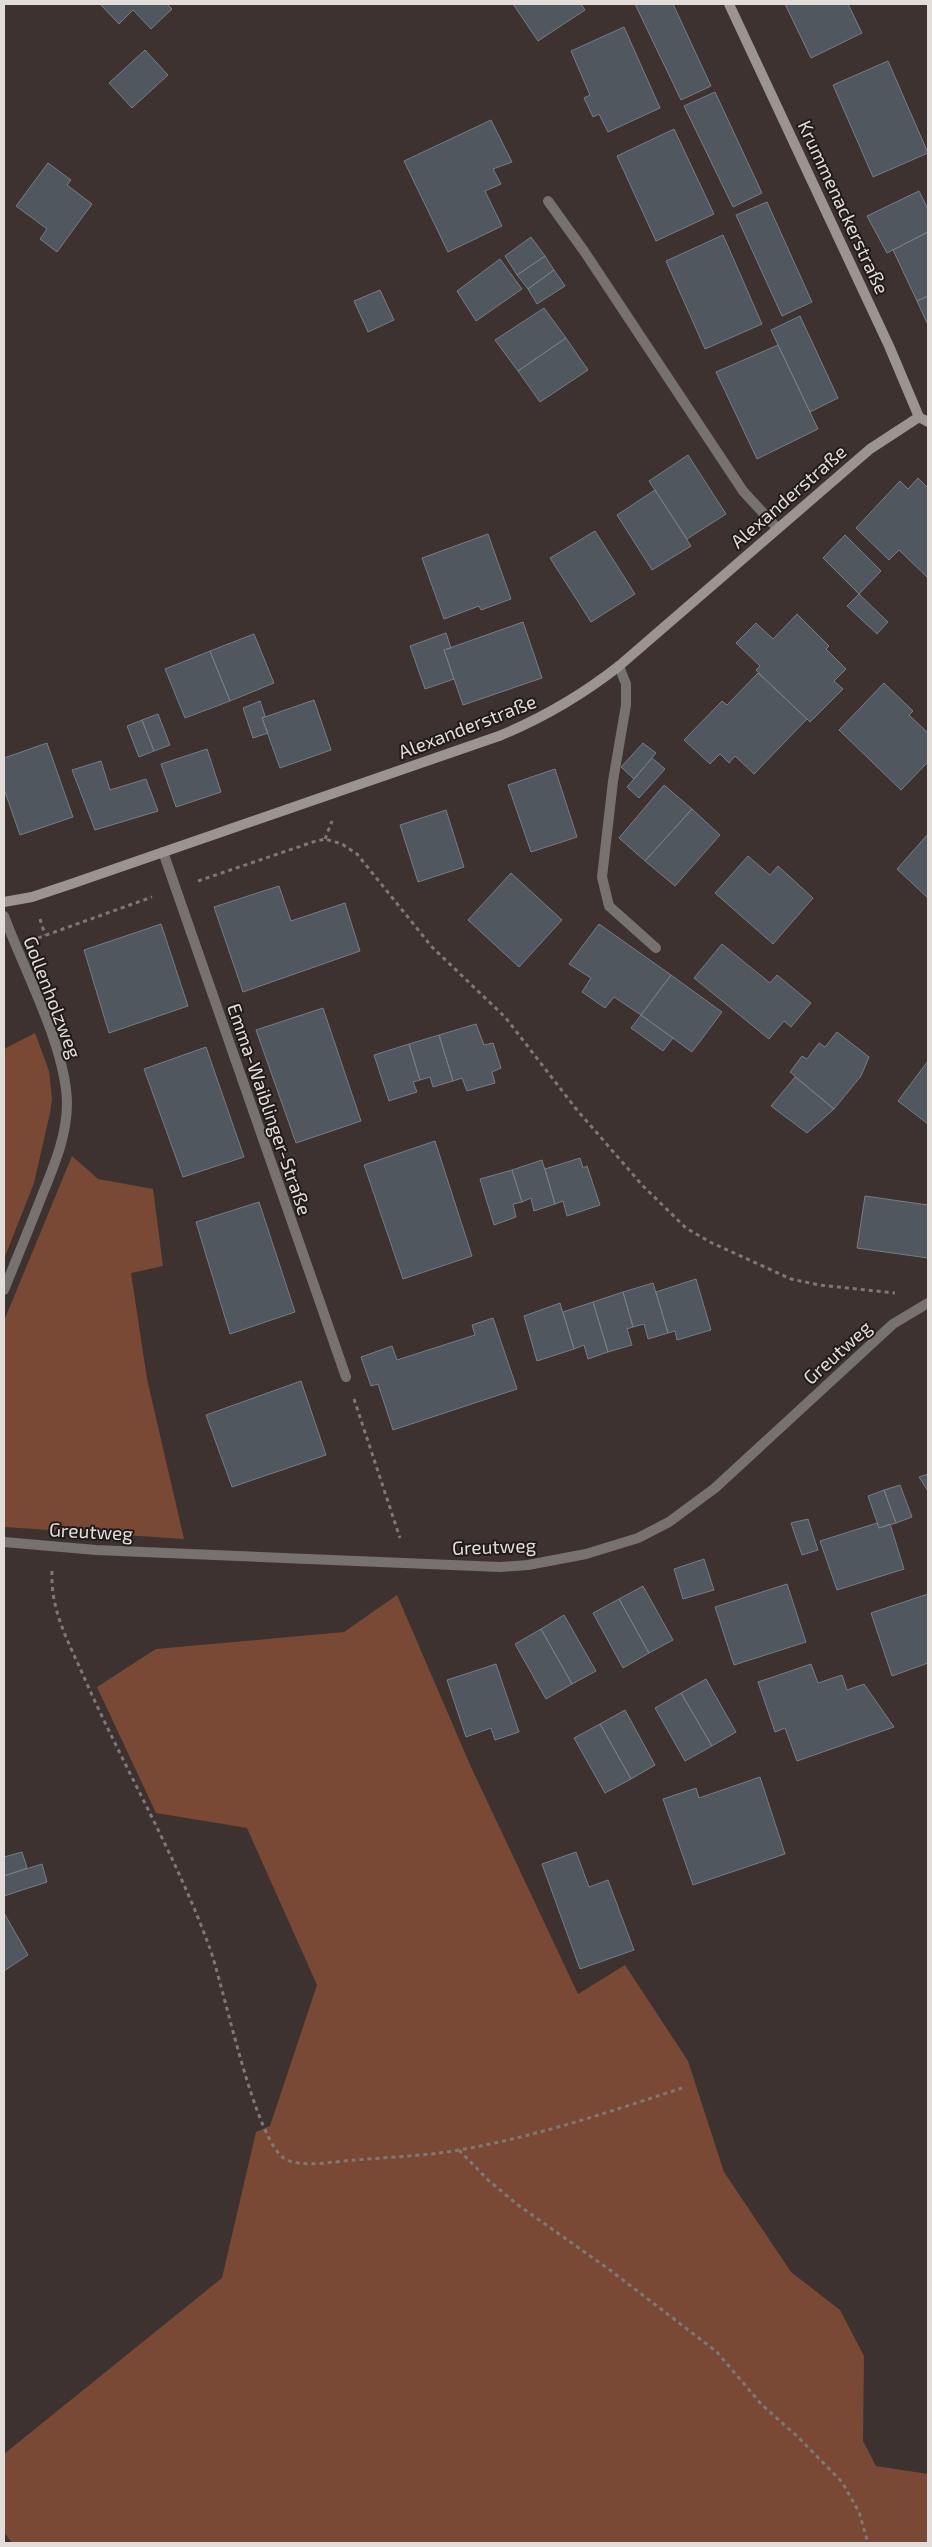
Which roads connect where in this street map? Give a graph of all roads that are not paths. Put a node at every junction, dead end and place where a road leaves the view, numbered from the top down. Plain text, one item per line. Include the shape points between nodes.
1 (729, 4) edge
2 (548, 201) dead end
3 (924, 420) edge
4 (777, 528) junction
5 (619, 666) junction
6 (163, 852) junction
7 (4, 902) edge
8 (4, 916) edge
9 (656, 948) dead end
10 (4, 1290) edge
11 (928, 1303) edge
12 (346, 1377) road end
13 (4, 1542) edge

1 - 3 street, Krummenackerstraße
2 - 4 street via 743,490
3 - 4 street, Alexanderstraße via 870,449
4 - 5 street, Alexanderstraße
5 - 6 street, Alexanderstraße via 580,696 499,736
5 - 9 street via 626,684 626,705 602,877 609,906
6 - 7 street, Alexanderstraße via 32,896
6 - 12 street, Emma-Waiblinger-Straße
8 - 10 street, Gollenholzweg via 54,1042 64,1075 66,1103 65,1127 54,1165
11 - 13 street, Greutweg via 894,1324 715,1488 654,1531 603,1549 528,1565 500,1567 409,1565

